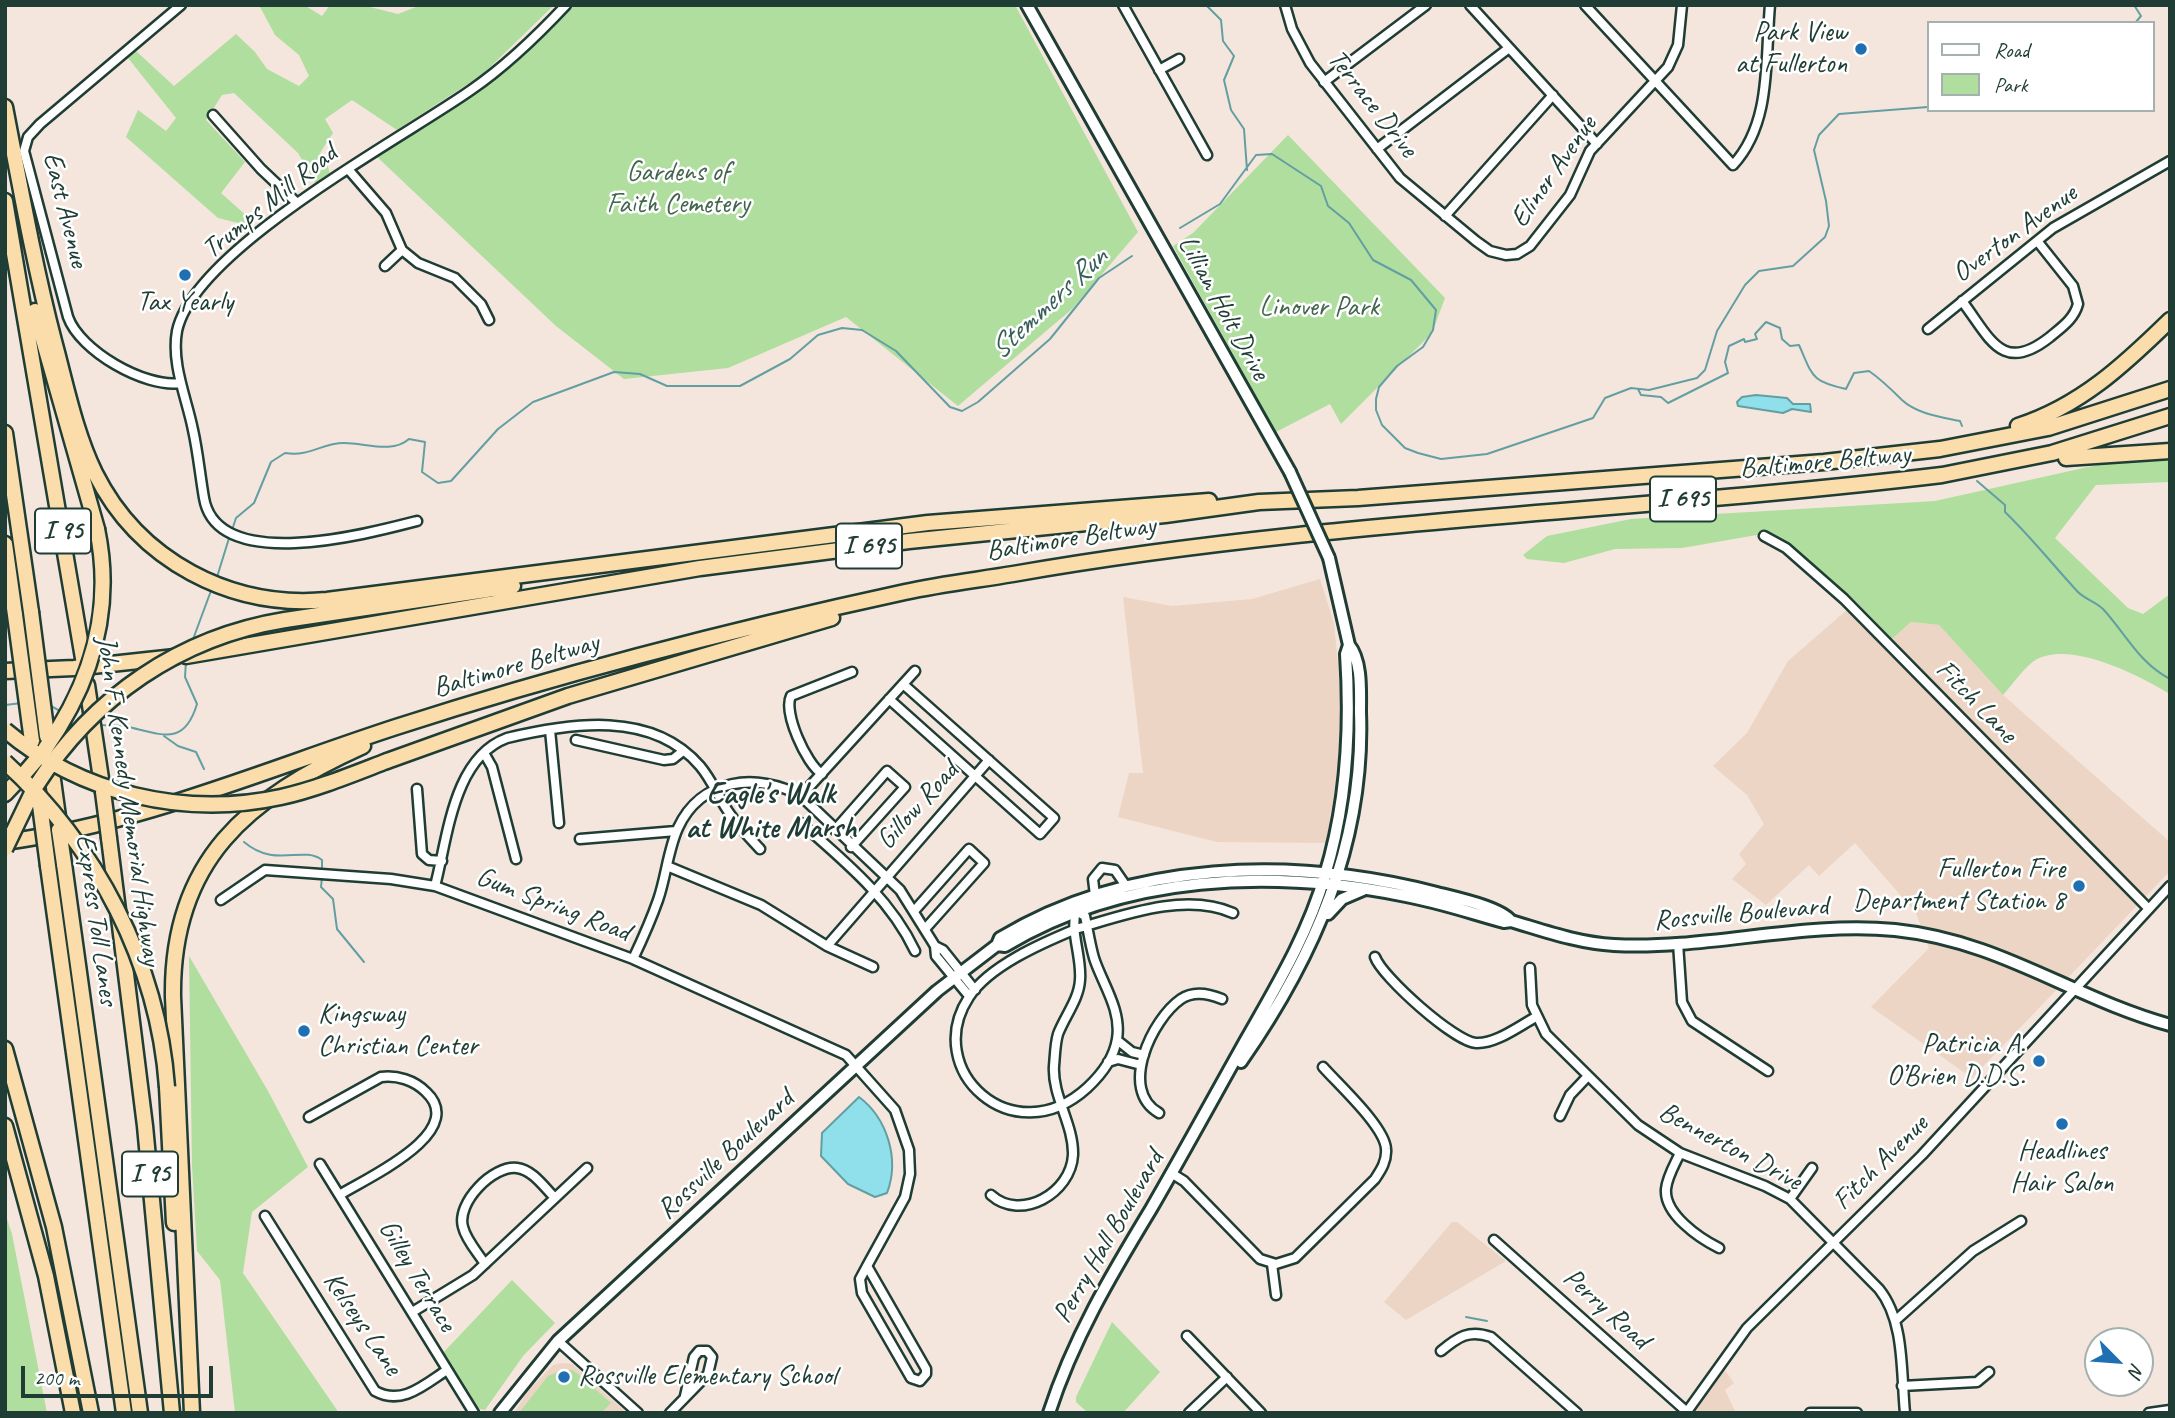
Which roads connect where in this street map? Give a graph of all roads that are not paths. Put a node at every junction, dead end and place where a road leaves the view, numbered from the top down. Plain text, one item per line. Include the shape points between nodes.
1 (181, 5) edge
2 (566, 5) edge
3 (1027, 5) edge
4 (1123, 5) edge
5 (1285, 5) edge
6 (1426, 5) edge
7 (1470, 5) edge
8 (1586, 5) edge
9 (1682, 5) edge
10 (1770, 5) edge
11 (1509, 48) junction
12 (1179, 59) dead end
13 (1159, 70) junction
14 (1654, 80) junction
15 (1324, 82) junction
16 (1553, 95) junction
17 (5, 107) edge
18 (213, 115) dead end
19 (1597, 144) junction
20 (1377, 149) junction
21 (1208, 155) dead end
22 (2170, 161) edge
23 (348, 169) junction
24 (5, 201) edge
25 (297, 203) junction
26 (8, 216) junction
27 (1445, 216) junction
28 (2038, 242) junction
29 (402, 250) junction
30 (385, 266) dead end
31 (1962, 301) junction
32 (489, 320) dead end
33 (2170, 320) edge
34 (1928, 328) dead end
35 (180, 383) junction
36 (2170, 389) edge
37 (2170, 416) edge
38 (5, 433) edge
39 (2170, 451) edge
40 (2012, 463) junction
41 (1796, 464) junction
42 (1259, 502) junction
43 (417, 521) dead end
44 (1764, 536) dead end
45 (5, 544) edge
46 (683, 554) junction
47 (990, 578) junction
48 (1349, 645) junction
49 (648, 655) junction
50 (5, 671) edge
51 (915, 671) dead end
52 (852, 672) dead end
53 (903, 684) junction
54 (889, 699) junction
55 (5, 730) edge
56 (550, 730) junction
57 (576, 740) dead end
58 (1360, 748) junction
59 (1348, 749) junction
60 (683, 751) junction
61 (484, 753) junction
62 (989, 760) junction
63 (5, 762) edge
64 (822, 774) junction
65 (974, 777) junction
66 (417, 789) dead end
67 (716, 789) junction
68 (5, 794) edge
69 (801, 796) junction
70 (559, 823) dead end
71 (801, 823) dead end
72 (835, 830) junction
73 (677, 831) junction
74 (580, 839) dead end
75 (5, 842) edge
76 (851, 847) junction
77 (5, 849) edge
78 (760, 849) dead end
79 (516, 859) dead end
80 (442, 861) junction
81 (667, 866) junction
82 (886, 876) junction
83 (1325, 878) junction
84 (1337, 879) junction
85 (435, 886) junction
86 (1126, 886) junction
87 (2170, 886) edge
88 (1366, 889) junction
89 (873, 890) junction
90 (1095, 895) junction
91 (221, 900) dead end
92 (2149, 909) junction
93 (915, 910) junction
94 (1076, 911) junction
95 (1234, 913) dead end
96 (1511, 920) junction
97 (1321, 925) junction
98 (1087, 926) junction
99 (925, 929) junction
100 (1076, 929) junction
101 (1678, 943) junction
102 (997, 945) junction
103 (827, 946) junction
104 (915, 951) dead end
105 (1094, 956) junction
106 (1375, 957) dead end
107 (634, 959) junction
108 (1081, 959) junction
109 (873, 967) dead end
110 (1530, 968) dead end
111 (957, 975) junction
112 (2076, 988) junction
113 (972, 993) junction
114 (1222, 999) dead end
115 (1536, 1017) junction
116 (2170, 1025) edge
117 (1117, 1040) junction
118 (5, 1049) edge
119 (1144, 1055) junction
120 (1108, 1062) junction
121 (1141, 1065) junction
122 (856, 1066) junction
123 (1323, 1067) dead end
124 (1768, 1072) dead end
125 (1588, 1076) junction
126 (1221, 1090) junction
127 (1062, 1107) junction
128 (1159, 1113) dead end
129 (1560, 1116) dead end
130 (309, 1117) dead end
131 (5, 1126) edge
132 (1680, 1153) junction
133 (5, 1161) edge
134 (320, 1164) dead end
135 (587, 1168) dead end
136 (1812, 1168) dead end
137 (1171, 1173) junction
138 (341, 1194) junction
139 (990, 1195) dead end
140 (555, 1198) junction
141 (1790, 1199) junction
142 (265, 1216) dead end
143 (2021, 1221) dead end
144 (1494, 1240) dead end
145 (1833, 1243) junction
146 (1718, 1248) dead end
147 (1272, 1264) junction
148 (485, 1265) junction
149 (867, 1266) junction
150 (1276, 1295) dead end
151 (414, 1311) junction
152 (1895, 1321) junction
153 (902, 1327) junction
154 (886, 1336) junction
155 (1187, 1336) dead end
156 (558, 1341) junction
157 (1441, 1351) dead end
158 (447, 1370) junction
159 (1989, 1372) dead end
160 (66, 1374) junction
161 (1227, 1377) junction
162 (1902, 1386) junction
163 (685, 1396) junction
164 (2170, 1410) edge
165 (1686, 1412) edge
166 (74, 1413) edge
167 (91, 1413) edge
168 (124, 1413) edge
169 (140, 1413) edge
170 (172, 1413) edge
171 (190, 1413) edge
172 (474, 1413) edge
173 (500, 1413) edge
174 (638, 1413) edge
175 (670, 1413) edge
176 (1049, 1413) edge
177 (1189, 1413) edge
178 (1261, 1413) edge
179 (1577, 1413) edge
180 (1810, 1413) edge
181 (1857, 1413) edge
182 (1905, 1413) edge
183 (2149, 1413) edge

1 - 35 street, East Avenue via 40,124 28,137 24,151 76,334 92,349 148,379
2 - 23 street, Trumps Mill Road via 473,89
3 - 48 main road, Lillian Holt Drive, bridge via 1290,472 1329,558
4 - 13 street
5 - 15 street, Terrace Drive via 1299,45
6 - 15 street
7 - 11 street
8 - 14 street
9 - 14 street, Elinor Avenue via 1675,54
10 - 14 street via 1761,114 1750,143 1733,165
11 - 16 street
11 - 20 street
12 - 13 street
13 - 21 street
14 - 19 street, Elinor Avenue
15 - 20 street, Terrace Drive
16 - 19 street
16 - 27 street
17 - 46 highway via 45,305 86,452 127,522 195,576 234,592 281,601 316,601
18 - 25 street
19 - 27 street, Elinor Avenue via 1583,162 1570,195 1522,252 1498,254
20 - 27 street, Terrace Drive via 1400,178
22 - 28 street, Overton Avenue via 2053,228
23 - 25 street, Trumps Mill Road
23 - 29 street via 386,213
24 - 26 highway, John F. Kennedy Memorial Highway / I 95
25 - 35 street, Trumps Mill Road via 239,251 190,303 177,332
26 - 68 highway, bridge via 97,529 103,605 89,669 59,729
26 - 170 highway, John F. Kennedy Memorial Highway / I 95, bridge via 78,621 109,838 143,1114
28 - 31 street, Overton Avenue
28 - 31 street via 2073,286 2078,303 2066,324 2033,351 2003,351
29 - 30 street
29 - 32 street via 418,263 455,278 481,304
31 - 34 street, Overton Avenue
33 - 41 highway via 2094,389 2032,422 1969,438
35 - 43 street, Trumps Mill Road via 194,432 206,509 213,522 230,534 256,543 290,543
36 - 41 highway, Baltimore Beltway / I 695 via 2084,418 1971,444
37 - 40 highway, Baltimore Beltway / I 695
38 - 169 highway, Express Toll Lanes, bridge
39 - 40 highway
40 - 47 highway, Baltimore Beltway / I 695 via 1895,481 1224,542
41 - 42 highway, Baltimore Beltway / I 695
42 - 46 highway via 1221,500 997,516
42 - 50 highway, Baltimore Beltway / I 695 via 735,563 182,657
44 - 92 street, Fitch Lane via 1786,548 1844,599
45 - 168 highway, Express Toll Lanes, bridge
46 - 77 highway, bridge via 458,595 285,620 197,645 108,701 75,733 43,775
47 - 49 highway, Baltimore Beltway / I 695 via 905,592
47 - 55 highway, bridge via 658,668 281,797 234,804 187,804 141,797 87,780
48 - 58 main road, Lillian Holt Drive via 1355,653 1359,685
48 - 59 main road, Lillian Holt Drive
49 - 75 highway, Baltimore Beltway / I 695 via 451,710 130,816
49 - 171 highway via 411,729 323,764 251,810 211,858 183,917 173,976
51 - 53 street
52 - 64 street via 791,696 787,706 806,757
53 - 54 street
53 - 62 street
54 - 64 street
54 - 65 street
56 - 60 street via 621,725 661,737
56 - 61 street via 507,738
56 - 70 street
57 - 60 street via 664,760
58 - 59 main road
58 - 84 main road, Lillian Holt Drive via 1353,813
59 - 83 main road, Lillian Holt Drive via 1341,810
60 - 67 street via 700,765
61 - 79 street via 492,767
61 - 80 street via 462,784
62 - 65 street, Gillow Road
62 - 65 street via 1054,818 1040,834
63 - 171 highway, bridge via 62,824 113,902 150,995 167,1087
64 - 69 street
65 - 82 street, Gillow Road
66 - 80 street via 422,854
67 - 69 street via 759,781
67 - 73 street via 697,802
67 - 78 street
69 - 72 street
71 - 89 street
72 - 76 street
72 - 76 street via 887,771 905,787
73 - 74 street
73 - 81 street
76 - 82 street
80 - 85 street
81 - 103 street via 761,905
81 - 107 street
82 - 89 street, Gillow Road
82 - 93 street
83 - 84 main road, Rossville Boulevard
83 - 86 main road, Rossville Boulevard via 1244,871
83 - 94 main road, Rossville Boulevard via 1198,884 1126,896
83 - 126 main road, Perry Hall Boulevard via 1288,966
84 - 88 main road, Rossville Boulevard
84 - 96 main road, Rossville Boulevard via 1440,894 1506,914
84 - 97 main road, Perry Hall Boulevard
85 - 91 street, Gum Spring Road via 265,870
85 - 107 street, Gum Spring Road
86 - 90 main road, Rossville Boulevard
86 - 90 street via 1115,870 1102,868 1093,879
87 - 92 street, Fitch Avenue
88 - 96 main road, Rossville Boulevard
88 - 97 main road via 1342,899
89 - 103 street, Gillow Road
89 - 104 street via 902,924
90 - 102 main road, Rossville Boulevard via 1027,922 1000,938
92 - 112 street, Fitch Avenue
93 - 99 street
93 - 99 street via 969,849 984,863
94 - 98 street via 1085,916
94 - 100 street
94 - 102 main road, Rossville Boulevard via 1005,946
95 - 98 street via 1207,905 1170,907
96 - 101 main road, Rossville Boulevard via 1601,944
97 - 126 main road, Perry Hall Boulevard via 1276,1012
98 - 100 street
98 - 105 street
99 - 111 street
100 - 108 street
100 - 113 street via 1010,962
101 - 112 main road, Rossville Boulevard via 1825,929 1898,930 1989,950
101 - 124 street via 1682,1002 1692,1021
102 - 111 main road, Rossville Boulevard
103 - 109 street
105 - 108 street
105 - 117 street via 1113,1004
106 - 115 street via 1386,975 1465,1041 1489,1041
107 - 122 street, Gum Spring Road via 846,1055
108 - 127 street via 1080,983 1057,1037 1054,1070
110 - 115 street, Bennerton Drive
111 - 113 street
111 - 122 main road, Rossville Boulevard
112 - 116 main road, Rossville Boulevard
112 - 145 street, Fitch Avenue via 1922,1155
113 - 127 street via 957,1035 958,1055 976,1091 999,1106 1027,1114
114 - 119 street via 1210,994 1182,997 1167,1013
115 - 125 street, Bennerton Drive via 1555,1045
117 - 119 street
117 - 120 street
118 - 167 highway via 54,1227
119 - 121 street
120 - 121 street via 1118,1059
120 - 127 street via 1090,1086
121 - 128 street via 1138,1088 1144,1101
122 - 149 street, Gum Spring Road via 895,1110 907,1138 910,1162 901,1207
122 - 156 main road, Rossville Boulevard
123 - 147 street via 1378,1130 1386,1145 1385,1159 1369,1185 1301,1254
125 - 129 street via 1570,1095
125 - 132 street, Bennerton Drive via 1639,1125
126 - 137 main road, Perry Hall Boulevard
127 - 139 street via 1073,1154 1061,1185 1030,1205 1006,1204
130 - 138 street via 390,1075 420,1087 434,1103 435,1122 426,1139
131 - 160 highway via 46,1276
132 - 141 street, Bennerton Drive
132 - 146 street via 1666,1188 1669,1205 1700,1237
133 - 160 highway
134 - 138 street, Gilley Terrace
135 - 140 street
136 - 141 street
137 - 147 street via 1255,1255
137 - 176 main road, Perry Hall Boulevard via 1087,1319
138 - 151 street, Gilley Terrace
140 - 148 street
140 - 148 street via 532,1175 517,1168 496,1174 479,1189 467,1203 462,1219
141 - 145 street, Bennerton Drive
142 - 158 street, Kelseys Lane via 375,1391 394,1398 404,1396
143 - 152 street via 1973,1251
144 - 165 street, Perry Road
145 - 152 street, Bennerton Drive via 1886,1297
145 - 165 street, Fitch Avenue via 1747,1328
147 - 150 street
148 - 151 street
149 - 153 street
149 - 154 street via 860,1289
151 - 158 street, Gilley Terrace
152 - 162 street, Bennerton Drive
153 - 154 street
153 - 154 street via 926,1369 920,1381 911,1378
155 - 161 street
156 - 173 main road, Rossville Boulevard
156 - 174 street
157 - 179 street via 1467,1333 1491,1337
158 - 172 street, Gilley Terrace
159 - 162 street via 1977,1382
160 - 166 highway
161 - 177 street
161 - 178 street
162 - 182 street, Bennerton Drive
163 - 163 street via 708,1374 712,1357 707,1351 694,1357
163 - 175 street
164 - 183 street
180 - 181 street

